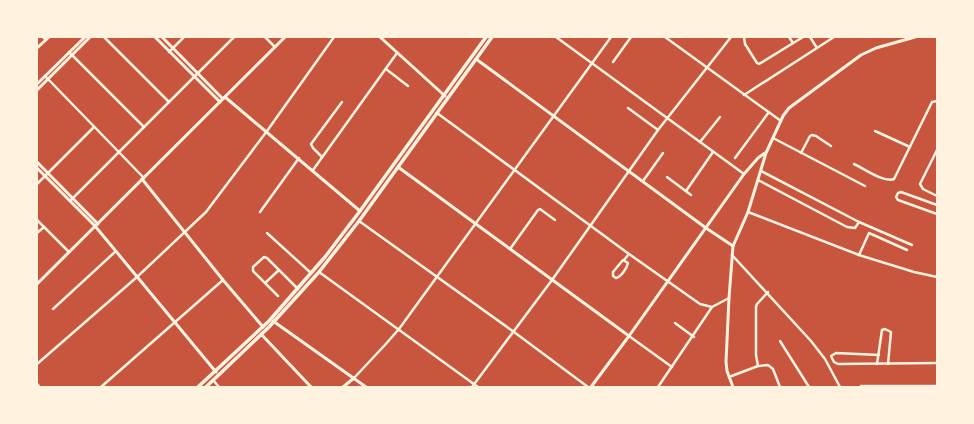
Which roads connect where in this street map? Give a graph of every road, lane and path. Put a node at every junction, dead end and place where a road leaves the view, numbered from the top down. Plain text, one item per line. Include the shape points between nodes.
1 (43, 37) edge
2 (85, 37) edge
3 (90, 37) edge
4 (104, 37) edge
5 (155, 37) edge
6 (162, 37) edge
7 (184, 37) edge
8 (234, 37) edge
9 (265, 37) edge
10 (285, 37) edge
11 (334, 37) edge
12 (380, 37) edge
13 (486, 37) edge
14 (492, 37) edge
15 (556, 37) edge
16 (611, 37) edge
17 (631, 37) edge
18 (665, 37) edge
19 (730, 37) edge
20 (744, 37) edge
21 (789, 37) edge
22 (803, 37) edge
23 (810, 37) edge
24 (834, 37) edge
25 (916, 37) edge
26 (47, 38) edge
27 (793, 43) junction
28 (275, 47) junction
29 (37, 48) edge
30 (173, 48) junction
31 (817, 48) junction
32 (170, 52) junction
33 (397, 53) junction
34 (71, 54) junction
35 (476, 59) junction
36 (613, 62) dead end
37 (592, 64) junction
38 (707, 67) junction
39 (386, 69) junction
40 (198, 73) junction
41 (44, 76) junction
42 (194, 77) junction
43 (48, 79) junction
44 (37, 84) edge
45 (408, 86) dead end
46 (37, 90) edge
47 (744, 95) junction
48 (444, 96) junction
49 (449, 97) junction
50 (224, 98) junction
51 (937, 101) edge
52 (169, 102) junction
53 (220, 102) junction
54 (342, 102) dead end
55 (628, 108) dead end
56 (769, 112) junction
57 (437, 114) junction
58 (553, 116) junction
59 (720, 117) dead end
60 (667, 118) junction
61 (780, 121) junction
62 (94, 127) junction
63 (144, 127) junction
64 (658, 130) junction
65 (875, 130) dead end
66 (267, 131) junction
67 (773, 138) junction
68 (700, 142) junction
69 (831, 146) dead end
70 (910, 147) junction
71 (937, 150) edge
72 (119, 152) junction
73 (713, 152) junction
74 (663, 153) dead end
75 (766, 153) junction
76 (801, 153) junction
77 (322, 157) junction
78 (299, 158) junction
79 (735, 158) dead end
80 (37, 162) edge
81 (854, 164) dead end
82 (37, 168) edge
83 (392, 168) junction
84 (398, 168) junction
85 (313, 170) junction
86 (515, 170) junction
87 (629, 171) junction
88 (761, 171) junction
89 (46, 174) junction
90 (744, 174) junction
91 (667, 177) dead end
92 (143, 178) junction
93 (758, 180) junction
94 (643, 181) junction
95 (37, 184) edge
96 (864, 186) dead end
97 (686, 191) junction
98 (691, 195) dead end
99 (937, 196) edge
100 (71, 200) junction
101 (937, 205) edge
102 (360, 211) junction
103 (260, 212) dead end
104 (748, 212) junction
105 (937, 214) edge
106 (37, 220) edge
107 (555, 220) dead end
108 (359, 221) junction
109 (859, 222) junction
110 (475, 224) junction
111 (96, 225) junction
112 (44, 226) junction
113 (591, 226) junction
114 (706, 228) junction
115 (185, 232) junction
116 (37, 233) edge
117 (267, 233) dead end
118 (912, 245) dead end
119 (733, 246) junction
120 (510, 250) junction
121 (907, 250) dead end
122 (116, 251) junction
123 (69, 252) junction
124 (629, 254) junction
125 (732, 254) junction
126 (859, 255) junction
127 (624, 260) junction
128 (279, 270) junction
129 (319, 272) junction
130 (312, 273) junction
131 (437, 276) junction
132 (137, 277) junction
133 (937, 277) edge
134 (223, 280) junction
135 (552, 280) junction
136 (668, 281) junction
137 (265, 283) junction
138 (37, 284) edge
139 (298, 289) junction
140 (768, 292) junction
141 (278, 296) dead end
142 (729, 298) junction
143 (712, 307) junction
144 (53, 309) dead end
145 (269, 321) junction
146 (274, 321) junction
147 (175, 323) junction
148 (675, 323) dead end
149 (263, 326) junction
150 (399, 330) junction
151 (514, 332) junction
152 (261, 334) junction
153 (629, 336) junction
154 (694, 337) junction
155 (780, 341) dead end
156 (879, 355) junction
157 (37, 364) edge
158 (877, 364) junction
159 (888, 364) junction
160 (937, 364) edge
161 (758, 366) junction
162 (672, 367) junction
163 (216, 372) junction
164 (729, 377) junction
165 (354, 378) junction
166 (213, 380) junction
167 (37, 384) edge
168 (473, 386) edge
169 (861, 386) dead end
170 (937, 386) edge
171 (39, 387) edge
172 (101, 387) edge
173 (198, 387) edge
174 (206, 387) edge
175 (220, 387) edge
176 (311, 387) edge
177 (343, 387) edge
178 (366, 387) edge
179 (478, 387) edge
180 (588, 387) edge
181 (591, 387) edge
182 (658, 387) edge
183 (733, 387) edge
184 (780, 387) edge
185 (809, 387) edge
186 (840, 387) edge

1 - 26 street
2 - 34 street
3 - 34 street
4 - 52 street
5 - 32 street
6 - 30 street
7 - 30 street
8 - 40 street
9 - 28 street
10 - 28 street
11 - 66 street
12 - 33 street
13 - 48 main road
14 - 35 main road
15 - 37 street
16 - 37 street
17 - 36 street
18 - 38 street
19 - 38 street
20 - 27 street via 745,44 759,64
21 - 27 street
22 - 27 street
23 - 31 street
24 - 31 street
25 - 61 street via 871,50 852,60 789,108
26 - 29 street
28 - 50 street
30 - 32 street
30 - 40 street
31 - 47 street
32 - 42 street
33 - 39 street
33 - 48 street
34 - 41 street
34 - 43 street
34 - 63 street
35 - 49 main road
35 - 58 street
37 - 58 street
37 - 60 street
38 - 47 street
38 - 60 street
39 - 45 street
39 - 77 street
40 - 42 street
40 - 50 street
41 - 43 street
41 - 44 street
42 - 52 street
42 - 53 street
43 - 46 street
43 - 62 street
47 - 56 street
48 - 49 street
48 - 83 main road
49 - 57 main road
50 - 53 street
50 - 66 street
51 - 70 street via 932,102
52 - 63 street
53 - 92 street
54 - 77 street via 311,144
55 - 64 street
56 - 61 street
56 - 79 street
57 - 84 main road
57 - 86 street
58 - 86 street
58 - 87 street
59 - 68 street
60 - 64 street
60 - 68 street
61 - 67 street
62 - 72 street
62 - 89 street
63 - 72 street
64 - 87 street
65 - 70 street
66 - 78 street
66 - 115 street via 209,210
67 - 75 street
67 - 76 street
68 - 73 street
69 - 76 street via 812,135
70 - 81 street via 893,180 883,179
71 - 99 street via 920,184 922,189
72 - 92 street
72 - 100 street
73 - 90 street
73 - 97 street
74 - 94 street
75 - 88 street
75 - 90 street
76 - 96 street
77 - 85 street
78 - 85 street
78 - 103 street
80 - 89 street
82 - 89 street
83 - 84 street
83 - 102 main road
84 - 108 main road
84 - 110 street
85 - 102 street
86 - 110 street
86 - 113 street
87 - 94 street
87 - 113 street
88 - 93 street
88 - 109 street
89 - 95 street
89 - 100 street
90 - 114 street
91 - 97 street
92 - 111 street
92 - 115 street
93 - 104 street
93 - 109 street via 847,227 855,228
94 - 114 street
97 - 98 street
100 - 111 street
101 - 105 street via 901,192 896,197 898,200
102 - 130 main road
104 - 119 street
104 - 126 street
106 - 112 street
107 - 120 street via 538,210
108 - 129 main road
108 - 131 street
109 - 118 street
110 - 120 street
110 - 131 street
111 - 122 street
111 - 123 street
112 - 116 street
112 - 123 street
113 - 124 street
113 - 135 street
114 - 119 street
114 - 136 street
115 - 132 street
115 - 134 street
117 - 130 street
119 - 125 street
120 - 135 street
121 - 126 street via 869,233
122 - 132 street
122 - 144 street
123 - 138 street
124 - 127 street
124 - 136 street
125 - 140 street
125 - 142 street
126 - 133 street
127 - 127 street via 613,272 616,278 619,278 628,266
128 - 137 street
128 - 137 street via 266,257 253,267 253,271
128 - 139 street
129 - 146 main road
129 - 150 street
130 - 139 main road
131 - 150 street
131 - 151 street
132 - 147 street
132 - 157 street
134 - 147 street
134 - 149 street
135 - 151 street
135 - 153 street
136 - 143 street via 700,304
136 - 153 street
137 - 141 street
139 - 145 main road
140 - 161 street via 756,307
140 - 186 street via 825,359
142 - 143 street
142 - 164 street via 726,362
143 - 154 street
145 - 146 street
145 - 149 main road
146 - 152 main road
146 - 165 street
147 - 163 street
147 - 172 street
148 - 154 street
149 - 163 main road
150 - 165 street
150 - 168 street
151 - 168 street
151 - 180 street
152 - 166 main road
152 - 176 street
153 - 162 street
153 - 181 street
154 - 162 street
155 - 185 street
156 - 158 street
156 - 158 street via 836,353 831,356 838,364
156 - 159 street via 882,330 888,330 891,332
158 - 159 street
159 - 160 street
161 - 164 street
161 - 184 street via 772,367
162 - 182 street
163 - 173 main road
164 - 183 street
165 - 177 street
165 - 178 street
166 - 174 main road
166 - 175 street
167 - 171 street
168 - 179 street
169 - 170 street

